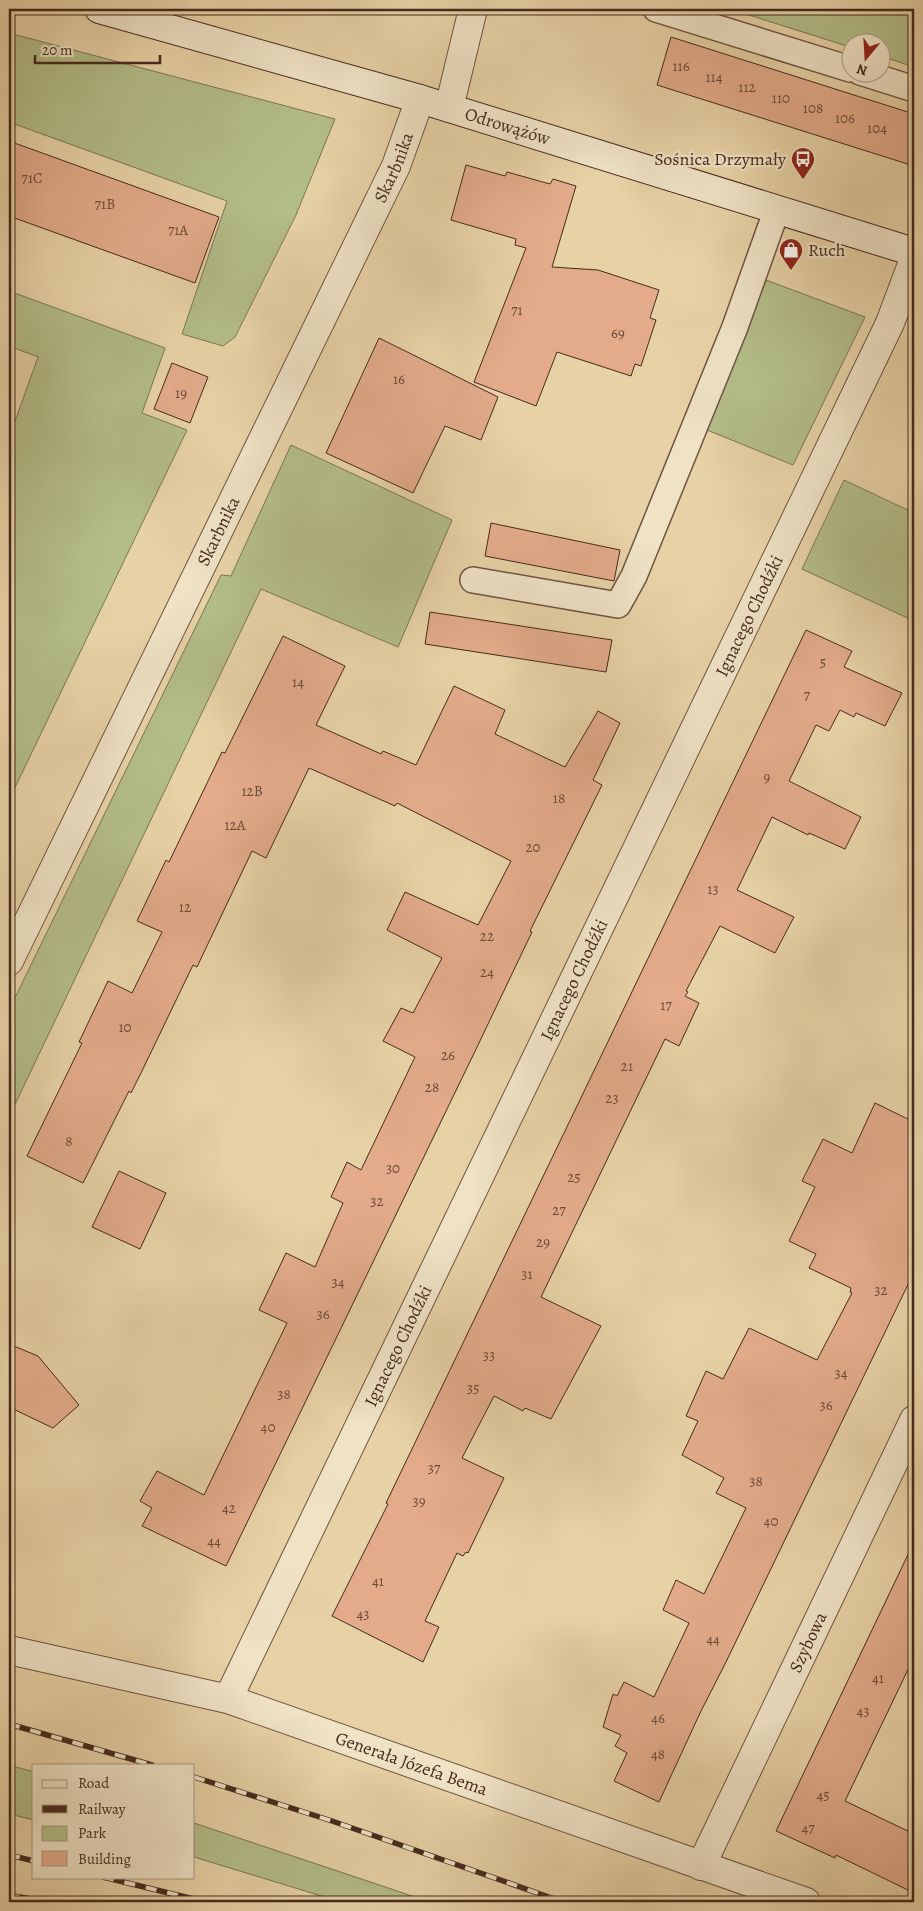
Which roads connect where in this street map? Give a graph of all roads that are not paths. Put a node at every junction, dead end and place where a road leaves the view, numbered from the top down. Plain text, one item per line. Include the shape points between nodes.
1 (99, 9) edge
2 (473, 9) edge
3 (656, 9) edge
4 (840, 67) edge
5 (890, 81) edge
6 (914, 89) edge
7 (420, 99) junction
8 (449, 108) junction
9 (777, 209) junction
10 (914, 252) edge
11 (914, 259) edge
12 (473, 580) dead end
13 (9, 961) edge
14 (914, 1420) edge
15 (9, 1650) edge
16 (228, 1699) junction
17 (701, 1866) junction
18 (806, 1902) edge

1 - 7 street, Odrowążów
2 - 8 street
3 - 4 lane
5 - 6 lane
7 - 8 street, Odrowążów
7 - 13 street, Skarbnika via 396,166
8 - 9 street, Odrowążów
9 - 10 street, Odrowążów
9 - 12 lane via 735,327 634,576 618,605
11 - 16 street, Ignacego Chodźki via 890,322
14 - 17 street, Szybowa
15 - 16 street, Generała Józefa Bema
16 - 17 street, Generała Józefa Bema
17 - 18 street, Generała Józefa Bema

